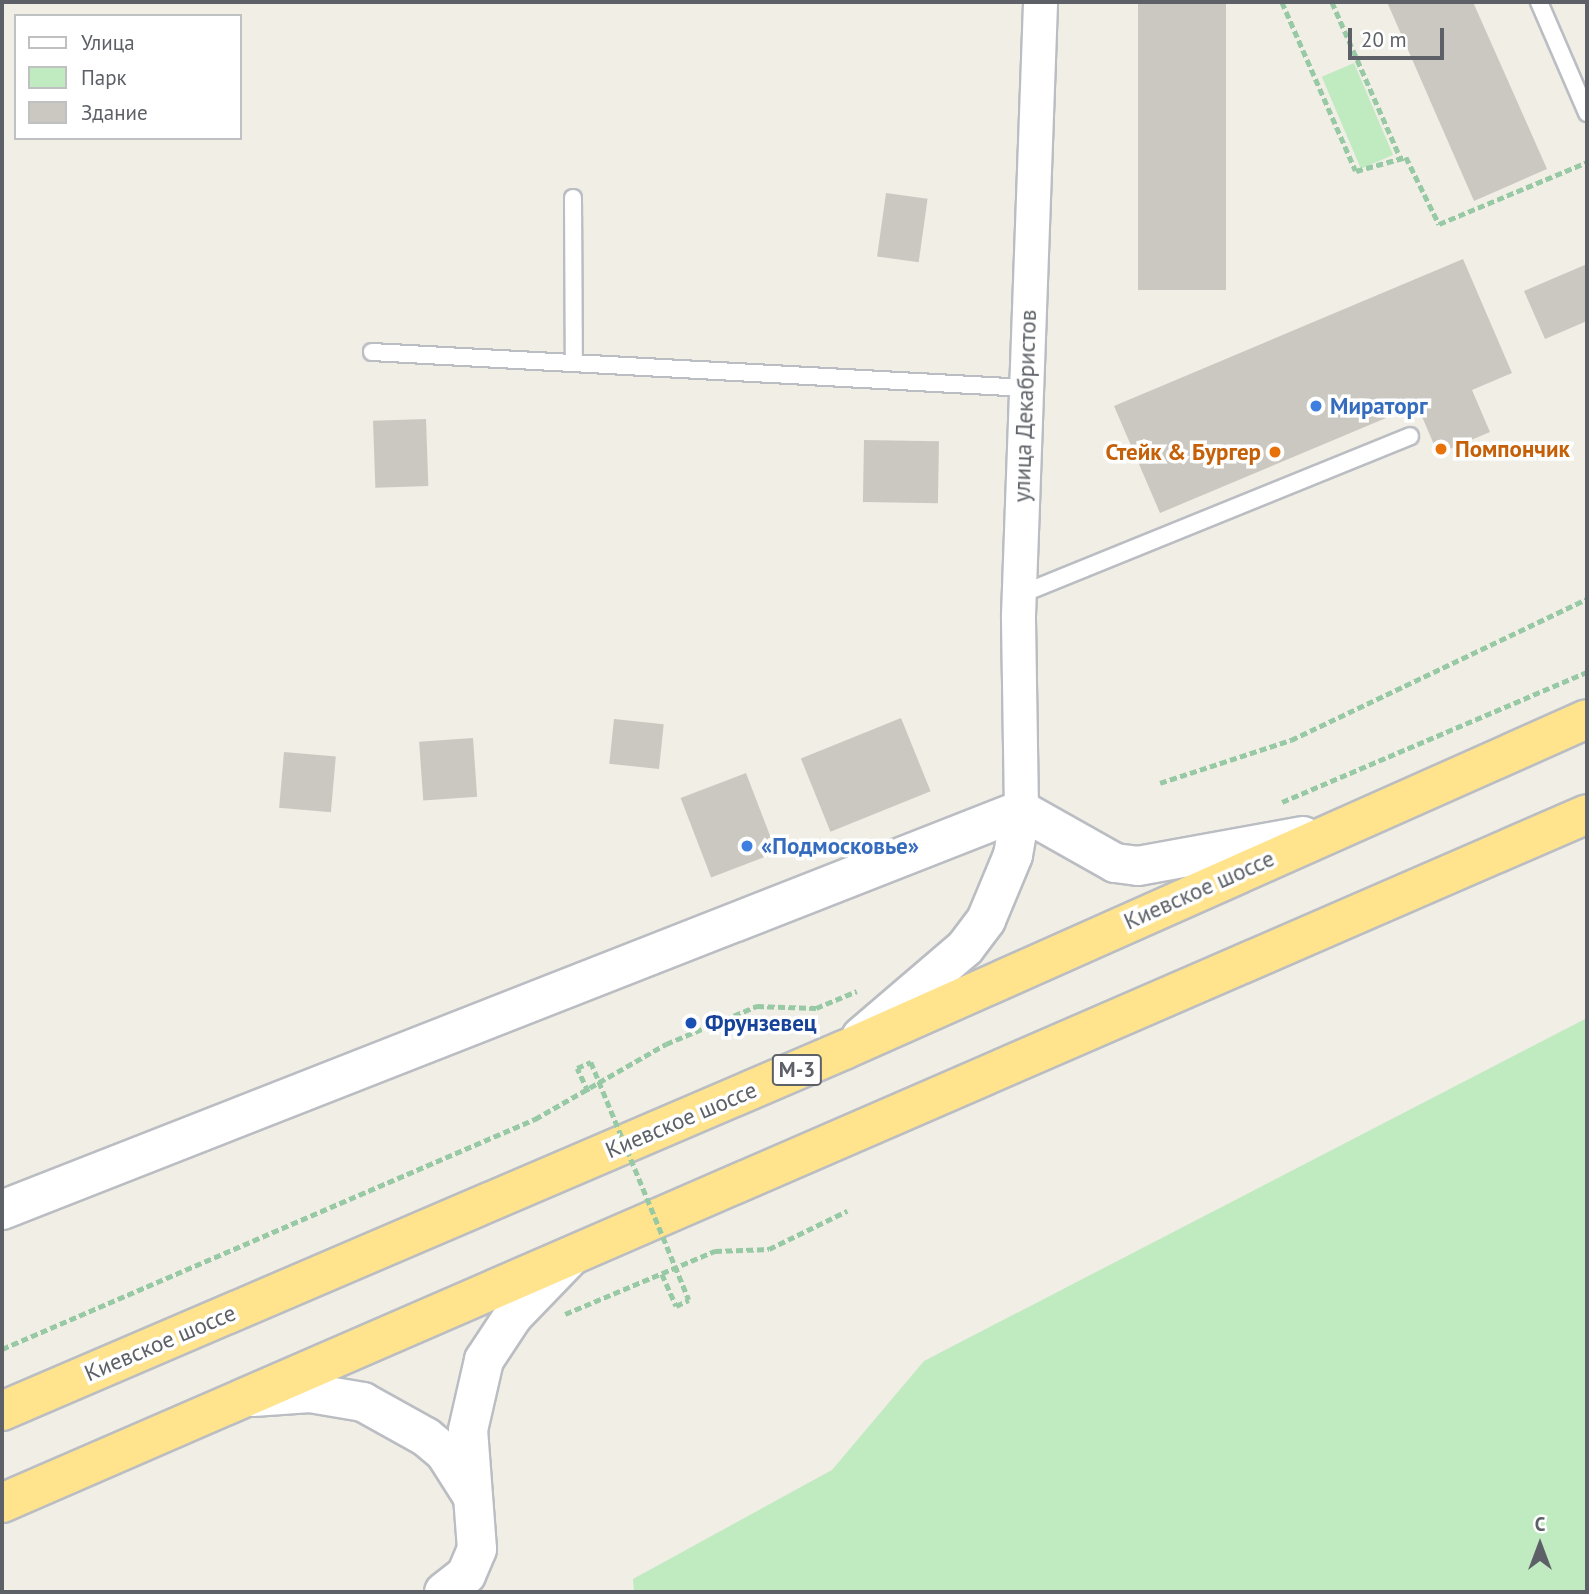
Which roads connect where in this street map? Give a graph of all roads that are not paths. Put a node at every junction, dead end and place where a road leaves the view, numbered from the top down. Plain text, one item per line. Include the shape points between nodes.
1 (1040, 2) edge
2 (1539, 2) edge
3 (1587, 113) edge
4 (573, 198) dead end
5 (372, 352) dead end
6 (574, 363) junction
7 (1026, 388) junction
8 (1410, 436) dead end
9 (1019, 595) junction
10 (1587, 719) edge
11 (1021, 810) junction
12 (1587, 814) edge
13 (1335, 829) junction
14 (957, 835) junction
15 (1004, 882) junction
16 (844, 1050) junction
17 (2, 1210) edge
18 (570, 1257) junction
19 (240, 1399) junction
20 (2, 1411) edge
21 (471, 1494) junction
22 (2, 1503) edge
23 (444, 1592) edge

1 - 7 street, улица Декабристов
2 - 3 lane
4 - 6 lane
5 - 6 lane
6 - 7 lane
7 - 9 street, улица Декабристов
8 - 9 lane
9 - 11 street, улица Декабристов
10 - 13 highway, Киевское шоссе / М-3
11 - 13 street via 1115,863 1138,866
11 - 14 street
11 - 15 street
12 - 18 highway
13 - 16 highway, Киевское шоссе / М-3
14 - 15 street via 988,841 1003,860
14 - 17 street
15 - 16 street via 965,948
16 - 20 highway, Киевское шоссе / М-3
18 - 19 highway
18 - 21 street via 513,1316 484,1360 468,1430
19 - 21 street via 310,1392 363,1402 426,1437 445,1453
19 - 22 highway
21 - 23 street via 478,1518 477,1549 466,1575

